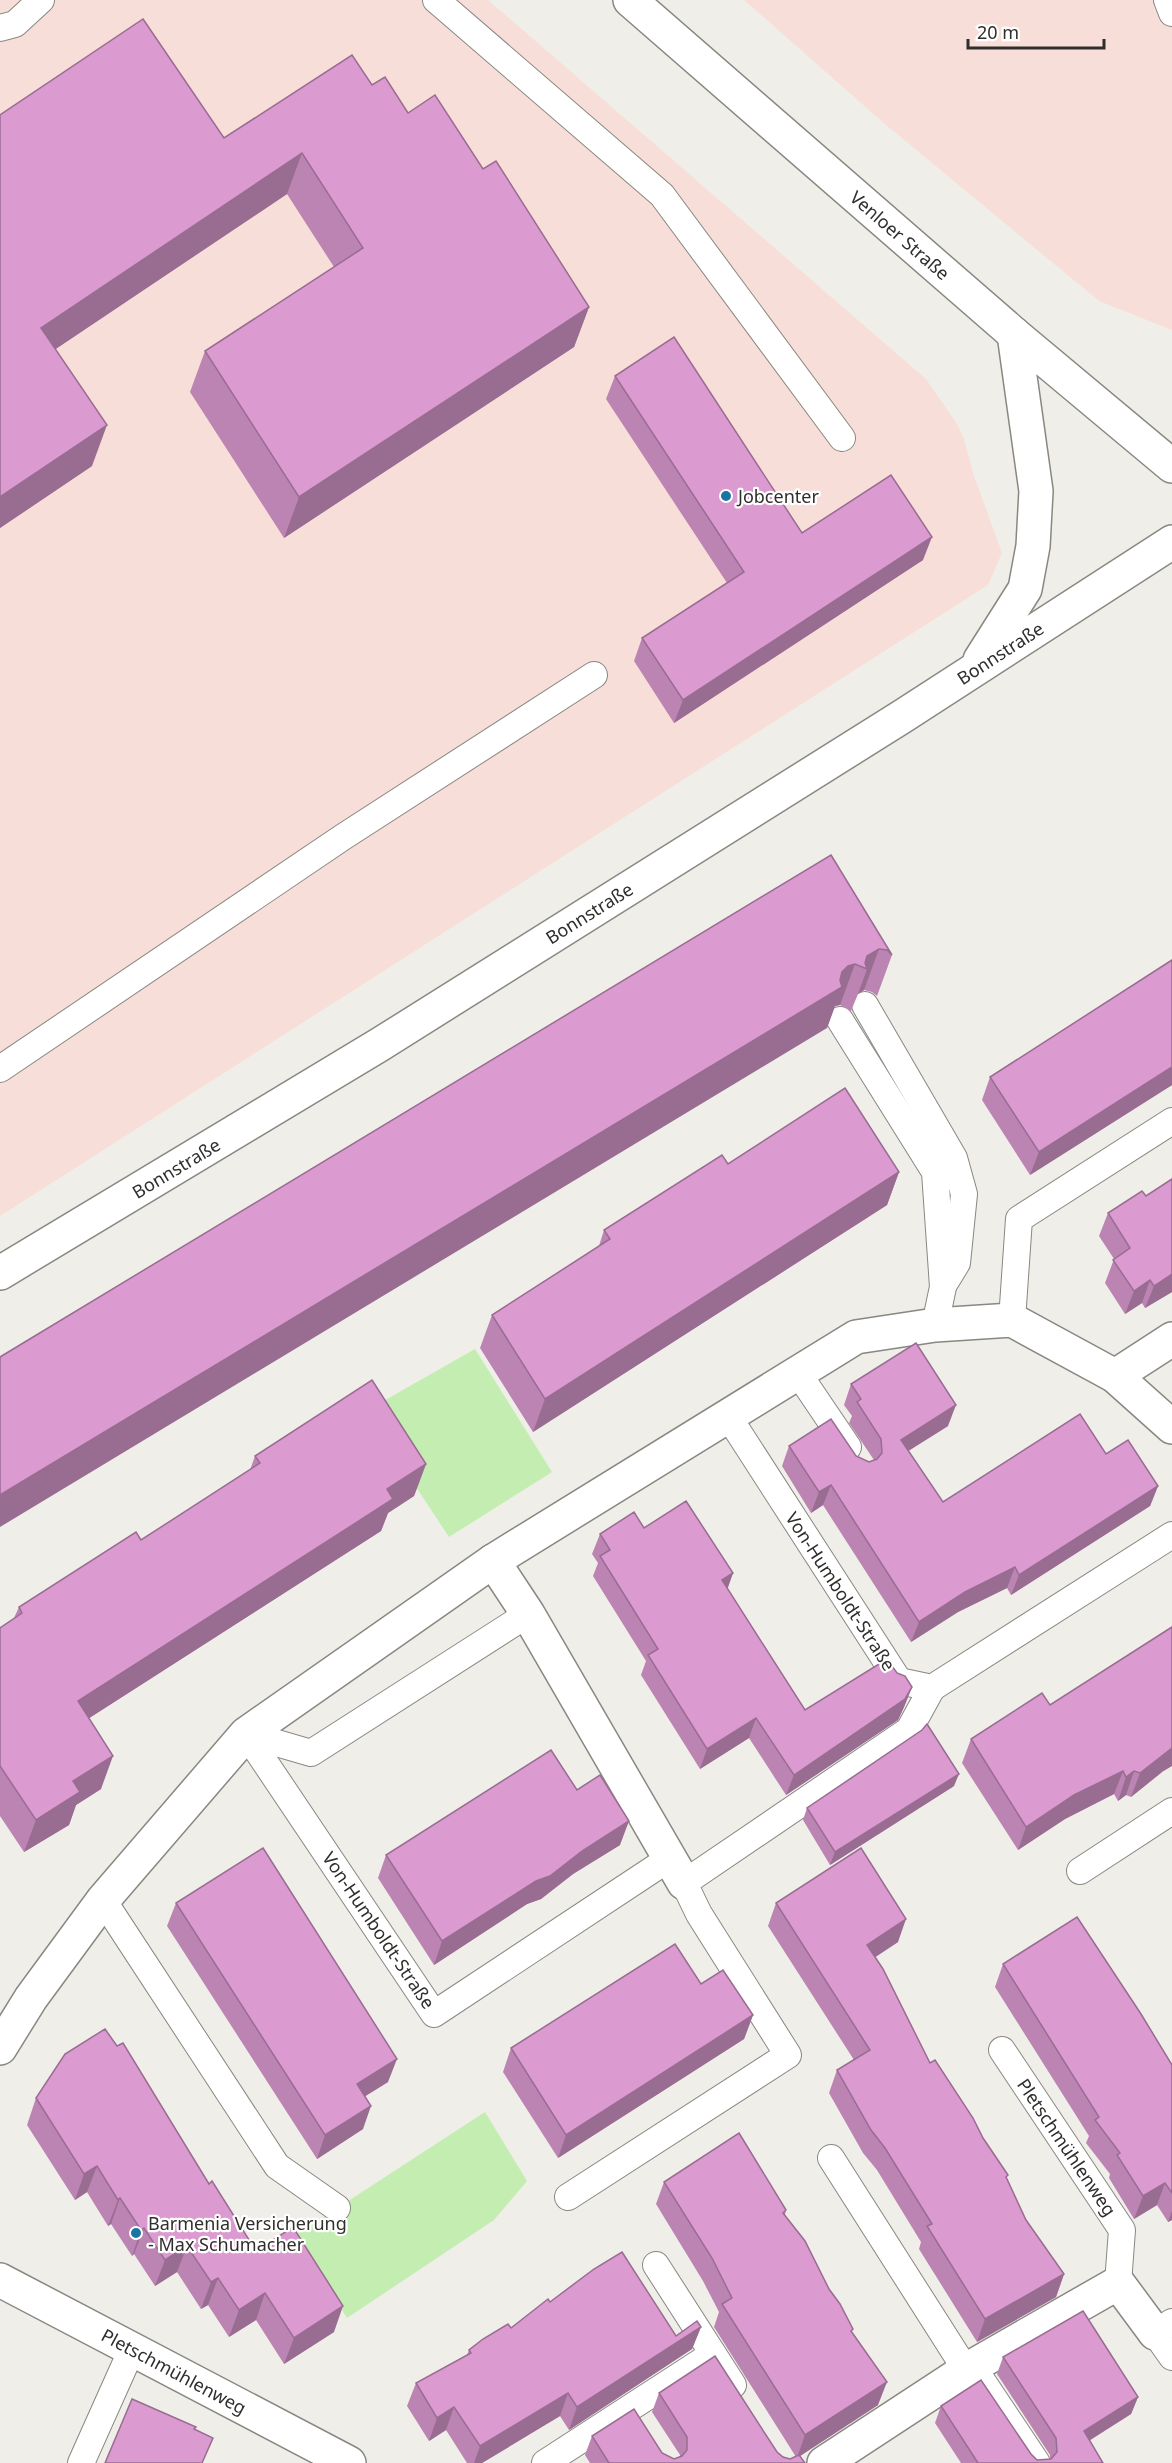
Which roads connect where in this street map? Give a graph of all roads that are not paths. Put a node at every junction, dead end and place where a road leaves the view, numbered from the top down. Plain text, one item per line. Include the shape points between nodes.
1 (41, 0) edge
2 (436, 0) edge
3 (630, 0) edge
4 (1167, 0) edge
5 (1172, 13) edge
6 (0, 28) edge
7 (1014, 334) junction
8 (842, 438) dead end
9 (1172, 466) edge
10 (1172, 542) edge
11 (974, 669) junction
12 (594, 675) dead end
13 (865, 1005) edge
14 (840, 1020) edge
15 (0, 1069) edge
16 (1172, 1121) edge
17 (0, 1273) edge
18 (943, 1287) junction
19 (1012, 1320) junction
20 (935, 1325) junction
21 (1172, 1339) edge
22 (798, 1372) junction
23 (1115, 1376) junction
24 (728, 1416) junction
25 (1172, 1427) edge
26 (861, 1467) edge
27 (1172, 1535) edge
28 (493, 1561) junction
29 (528, 1614) junction
30 (932, 1688) junction
31 (246, 1734) junction
32 (1172, 1811) edge
33 (677, 1870) junction
34 (1080, 1871) dead end
35 (103, 1900) junction
36 (0, 2048) edge
37 (1002, 2050) dead end
38 (831, 2158) dead end
39 (568, 2197) dead end
40 (337, 2208) dead end
41 (656, 2265) dead end
42 (0, 2280) edge
43 (1118, 2283) junction
44 (1166, 2337) edge
45 (132, 2349) junction
46 (713, 2354) junction
47 (970, 2368) junction
48 (745, 2404) edge
49 (81, 2463) edge
50 (349, 2463) edge
51 (545, 2463) edge
52 (824, 2463) edge
53 (1037, 2463) edge

1 - 6 lane via 15,24
2 - 8 lane via 662,195
3 - 7 street, Venloer Straße
4 - 5 lane
7 - 9 street, Venloer Straße
7 - 11 street via 1036,491 1033,546 1026,589
10 - 11 street, Bonnstraße
11 - 17 street, Bonnstraße via 379,1045
12 - 15 lane via 343,837
13 - 18 lane via 954,1158 964,1194 957,1263
14 - 18 lane via 935,1172
16 - 19 lane via 1019,1219
18 - 20 lane
19 - 20 street
19 - 23 street
20 - 22 street via 856,1337
21 - 23 street
22 - 24 street
22 - 26 lane
23 - 25 street
24 - 28 street
24 - 30 lane, Von-Humboldt-Straße via 899,1680
27 - 30 lane
28 - 29 street
28 - 31 street
29 - 31 lane via 312,1753
29 - 33 street
30 - 33 lane via 909,1730
31 - 33 lane, Von-Humboldt-Straße via 434,2014
31 - 35 street
32 - 34 lane
33 - 39 lane via 699,1914 788,2055
35 - 36 street via 31,1998
35 - 40 lane via 278,2166
37 - 43 lane, Pletschmühlenweg via 1122,2230
38 - 47 lane
41 - 46 lane
42 - 45 street, Pletschmühlenweg
43 - 44 street
43 - 47 street
45 - 49 lane
45 - 50 street, Pletschmühlenweg
46 - 48 lane
46 - 51 lane via 637,2416
47 - 52 street
47 - 53 lane

